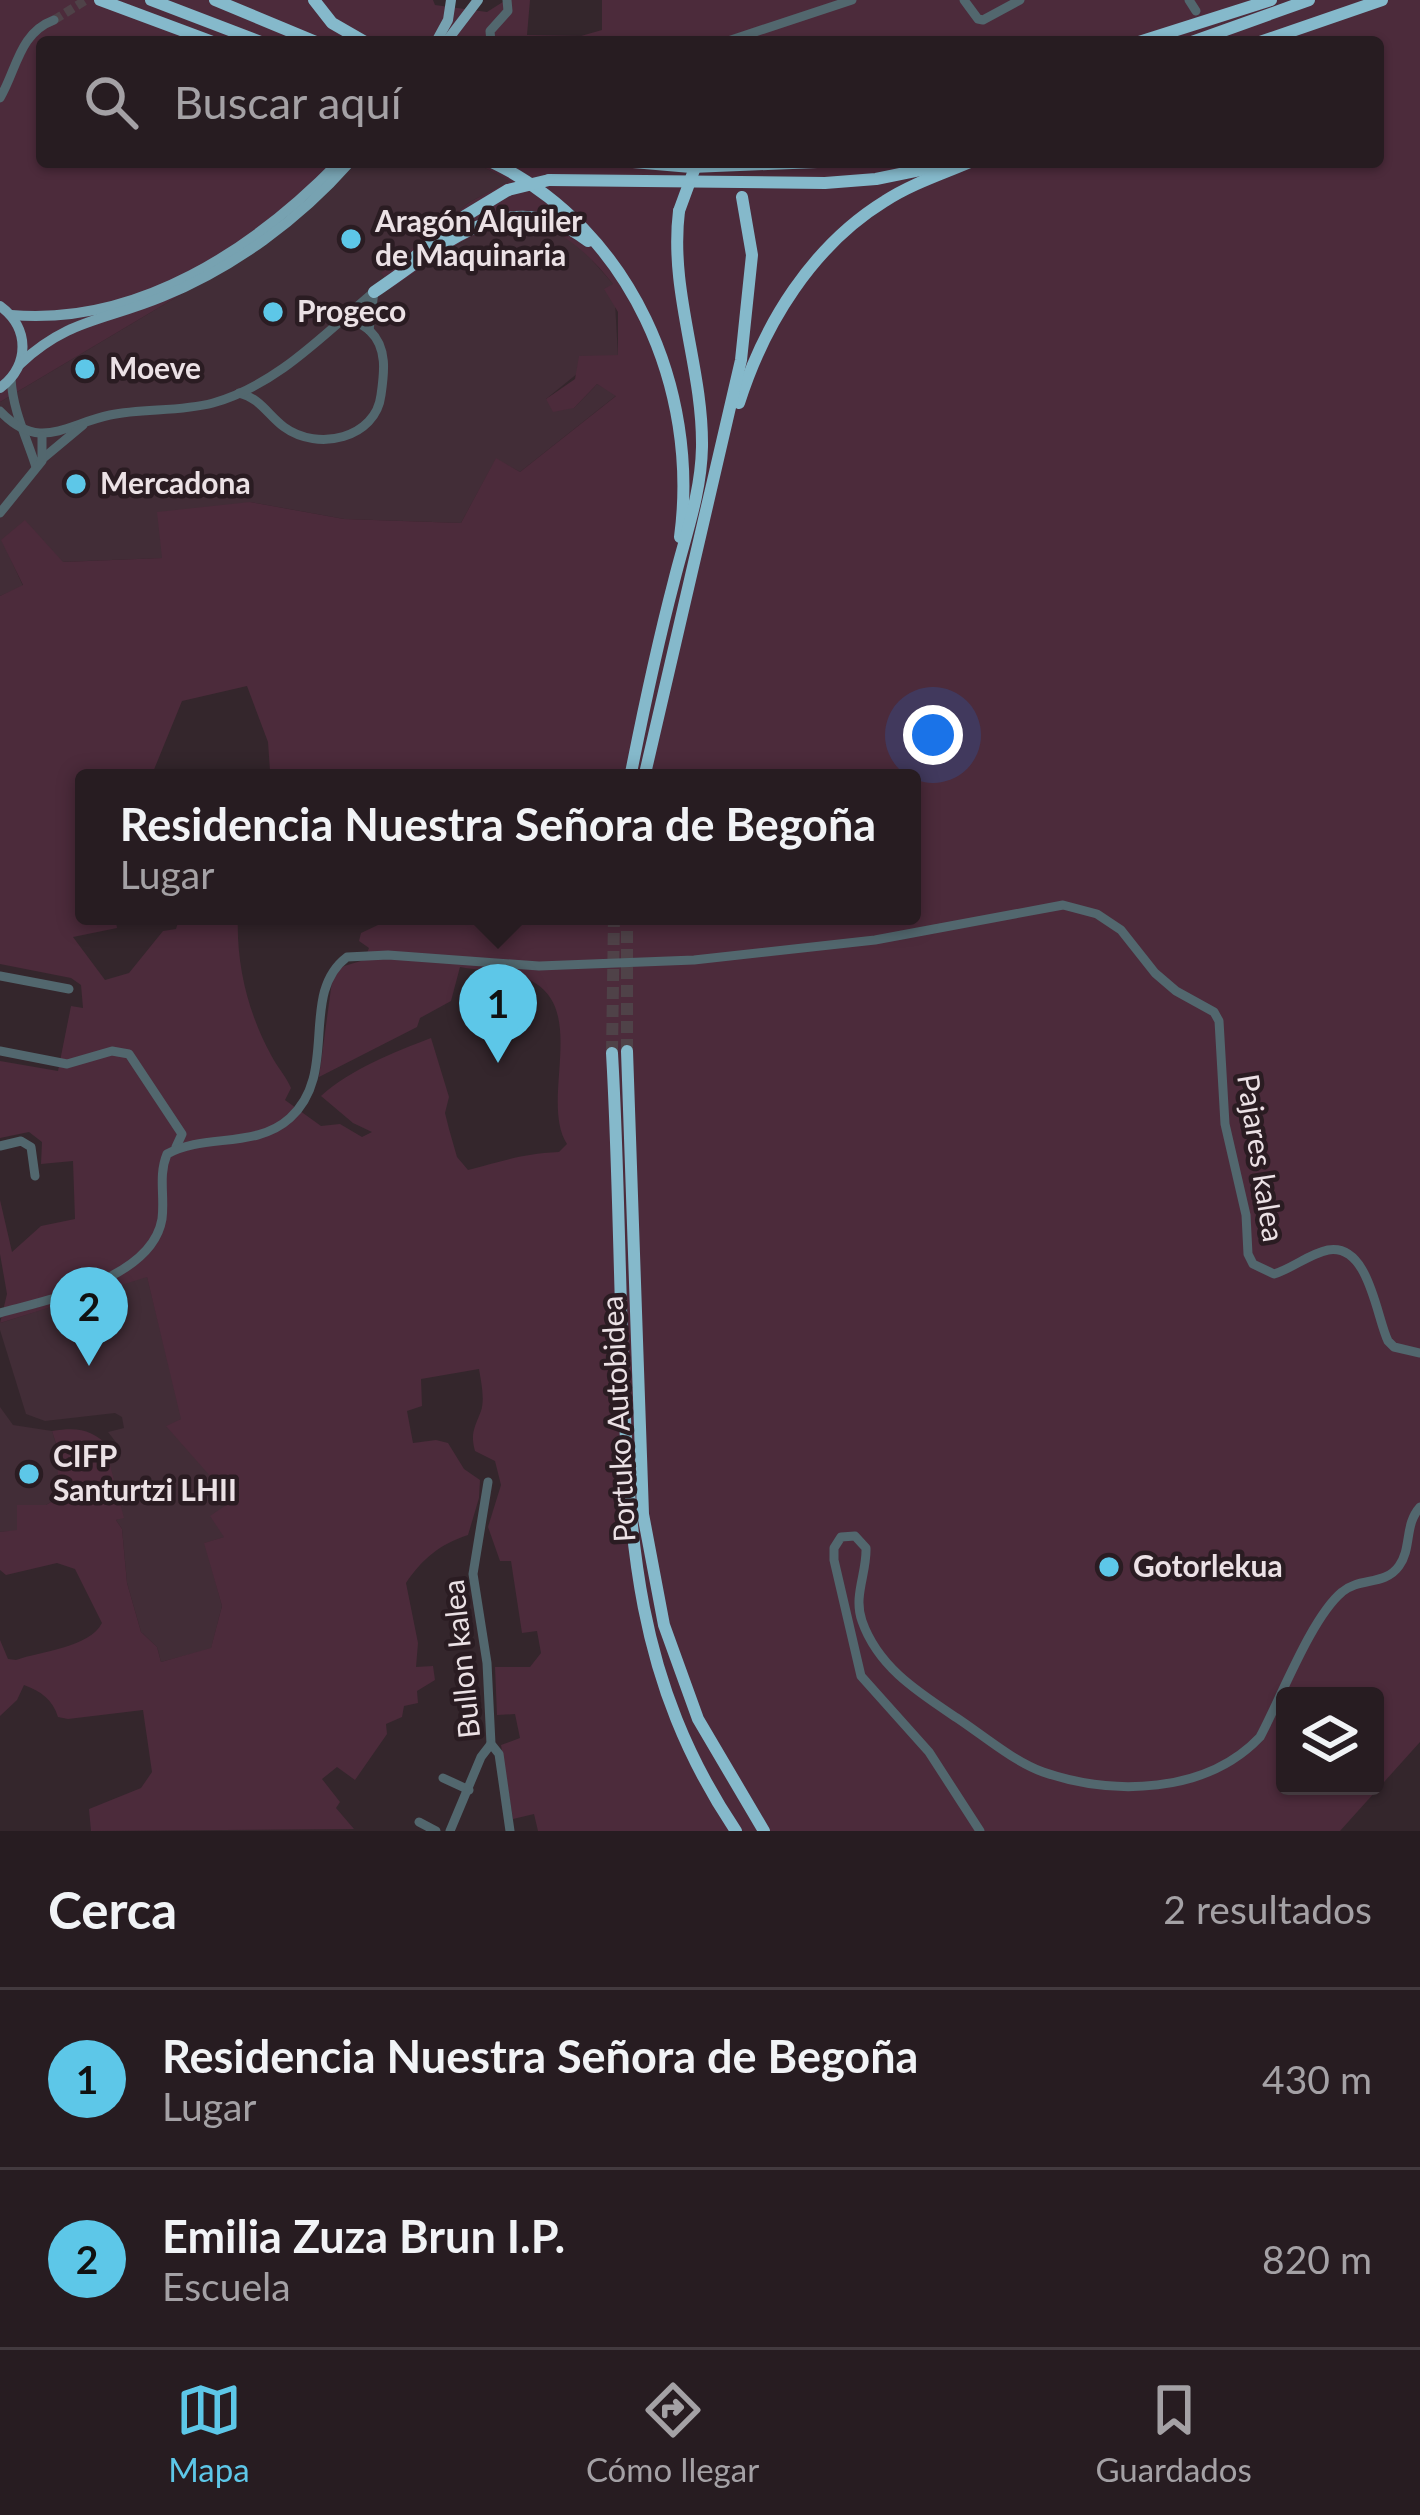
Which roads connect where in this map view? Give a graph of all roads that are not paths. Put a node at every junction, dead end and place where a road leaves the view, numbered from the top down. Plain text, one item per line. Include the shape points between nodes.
1 (100, 0) edge
2 (151, 0) edge
3 (215, 0) edge
4 (314, 0) edge
5 (452, 0) edge
6 (478, 0) edge
7 (507, 0) edge
8 (852, 0) edge
9 (964, 0) edge
10 (1020, 0) edge
11 (1189, 0) edge
12 (1270, 0) edge
13 (1309, 0) edge
14 (1382, 0) edge
15 (1196, 11) dead end
16 (54, 20) tunnel mouth
17 (197, 36) edge
18 (244, 36) edge
19 (302, 36) edge
20 (355, 36) edge
21 (439, 36) edge
22 (451, 36) edge
23 (490, 36) edge
24 (743, 36) edge
25 (1158, 36) edge
26 (1209, 36) edge
27 (1277, 36) edge
28 (0, 98) edge
29 (332, 168) edge
30 (344, 168) edge
31 (502, 168) edge
32 (696, 168) edge
33 (927, 168) edge
34 (957, 168) edge
35 (742, 197) dead end
36 (603, 253) junction
37 (374, 292) junction
38 (0, 306) edge
39 (11, 315) junction
40 (348, 315) junction
41 (369, 330) junction
42 (20, 364) junction
43 (11, 379) junction
44 (0, 388) edge
45 (239, 393) junction
46 (4, 417) edge
47 (87, 421) junction
48 (25, 429) junction
49 (42, 436) junction
50 (37, 461) junction
51 (720, 462) junction
52 (0, 513) edge
53 (674, 578) junction
54 (632, 769) edge
55 (646, 769) edge
56 (0, 976) edge
57 (69, 988) dead end
58 (0, 1051) edge
59 (182, 1134) junction
60 (193, 1143) junction
61 (0, 1146) edge
62 (166, 1154) junction
63 (35, 1175) dead end
64 (0, 1313) edge
65 (1420, 1353) edge
66 (488, 1482) dead end
67 (1420, 1507) edge
68 (491, 1744) junction
69 (443, 1778) dead end
70 (469, 1790) junction
71 (419, 1822) dead end
72 (436, 1831) edge
73 (450, 1831) edge
74 (510, 1831) edge
75 (736, 1831) edge
76 (764, 1831) edge
77 (980, 1831) edge

1 - 17 highway
2 - 18 highway
3 - 19 highway
4 - 20 highway
5 - 21 main road
6 - 22 main road
7 - 23 street
8 - 24 street
9 - 10 street via 983,20
11 - 15 street
12 - 25 highway
13 - 26 highway
14 - 27 highway
16 - 28 street via 26,40
29 - 39 main road via 272,223 203,268 70,317
30 - 42 main road via 233,260 158,299 66,329
31 - 36 highway via 550,198
32 - 53 highway, bridge via 679,212 676,268 702,452
33 - 37 highway, bridge via 825,183 549,180 508,190 465,216
34 - 51 highway via 883,202 811,268 756,357
35 - 51 highway via 750,296
36 - 37 highway via 555,222 504,217 460,235
36 - 53 highway via 646,319 674,396 685,479
37 - 40 street
37 - 41 street
38 - 39 main road
39 - 42 main road via 22,333
40 - 41 street
40 - 45 street
41 - 45 street via 382,353 383,380 376,418 357,434 298,435
42 - 43 main road
43 - 44 main road
43 - 48 street
45 - 47 street
46 - 48 street
47 - 49 street
47 - 50 street
48 - 49 street
48 - 50 street
49 - 50 street
50 - 52 street
51 - 55 highway
53 - 54 highway
56 - 57 street
58 - 59 street via 68,1064 128,1054
59 - 60 street
59 - 62 street
60 - 62 street, Pajares kalea
60 - 65 street, Pajares kalea via 266,1134 313,1092 329,974 347,957 539,966 694,960 875,940 1063,905 1121,930 1155,974 1219,1021 1225,1124 1253,1264 1274,1274 1341,1251 1360,1267 1388,1341
61 - 63 street via 31,1147
62 - 64 street via 162,1218 141,1257 105,1278
66 - 68 street, Bullon kalea via 473,1574
67 - 77 street via 1396,1570 1353,1583 1328,1607 1250,1748 1190,1777 1131,1790 1035,1768 893,1672 860,1615 864,1542 841,1538 834,1560 861,1676 928,1752
68 - 70 street
68 - 74 street, Bullon kalea
69 - 70 street
70 - 73 street
71 - 72 street
75 - 76 highway, Portuko Autobidea via 674,1716 634,1567 619,1052 643,1514 664,1625 698,1719

